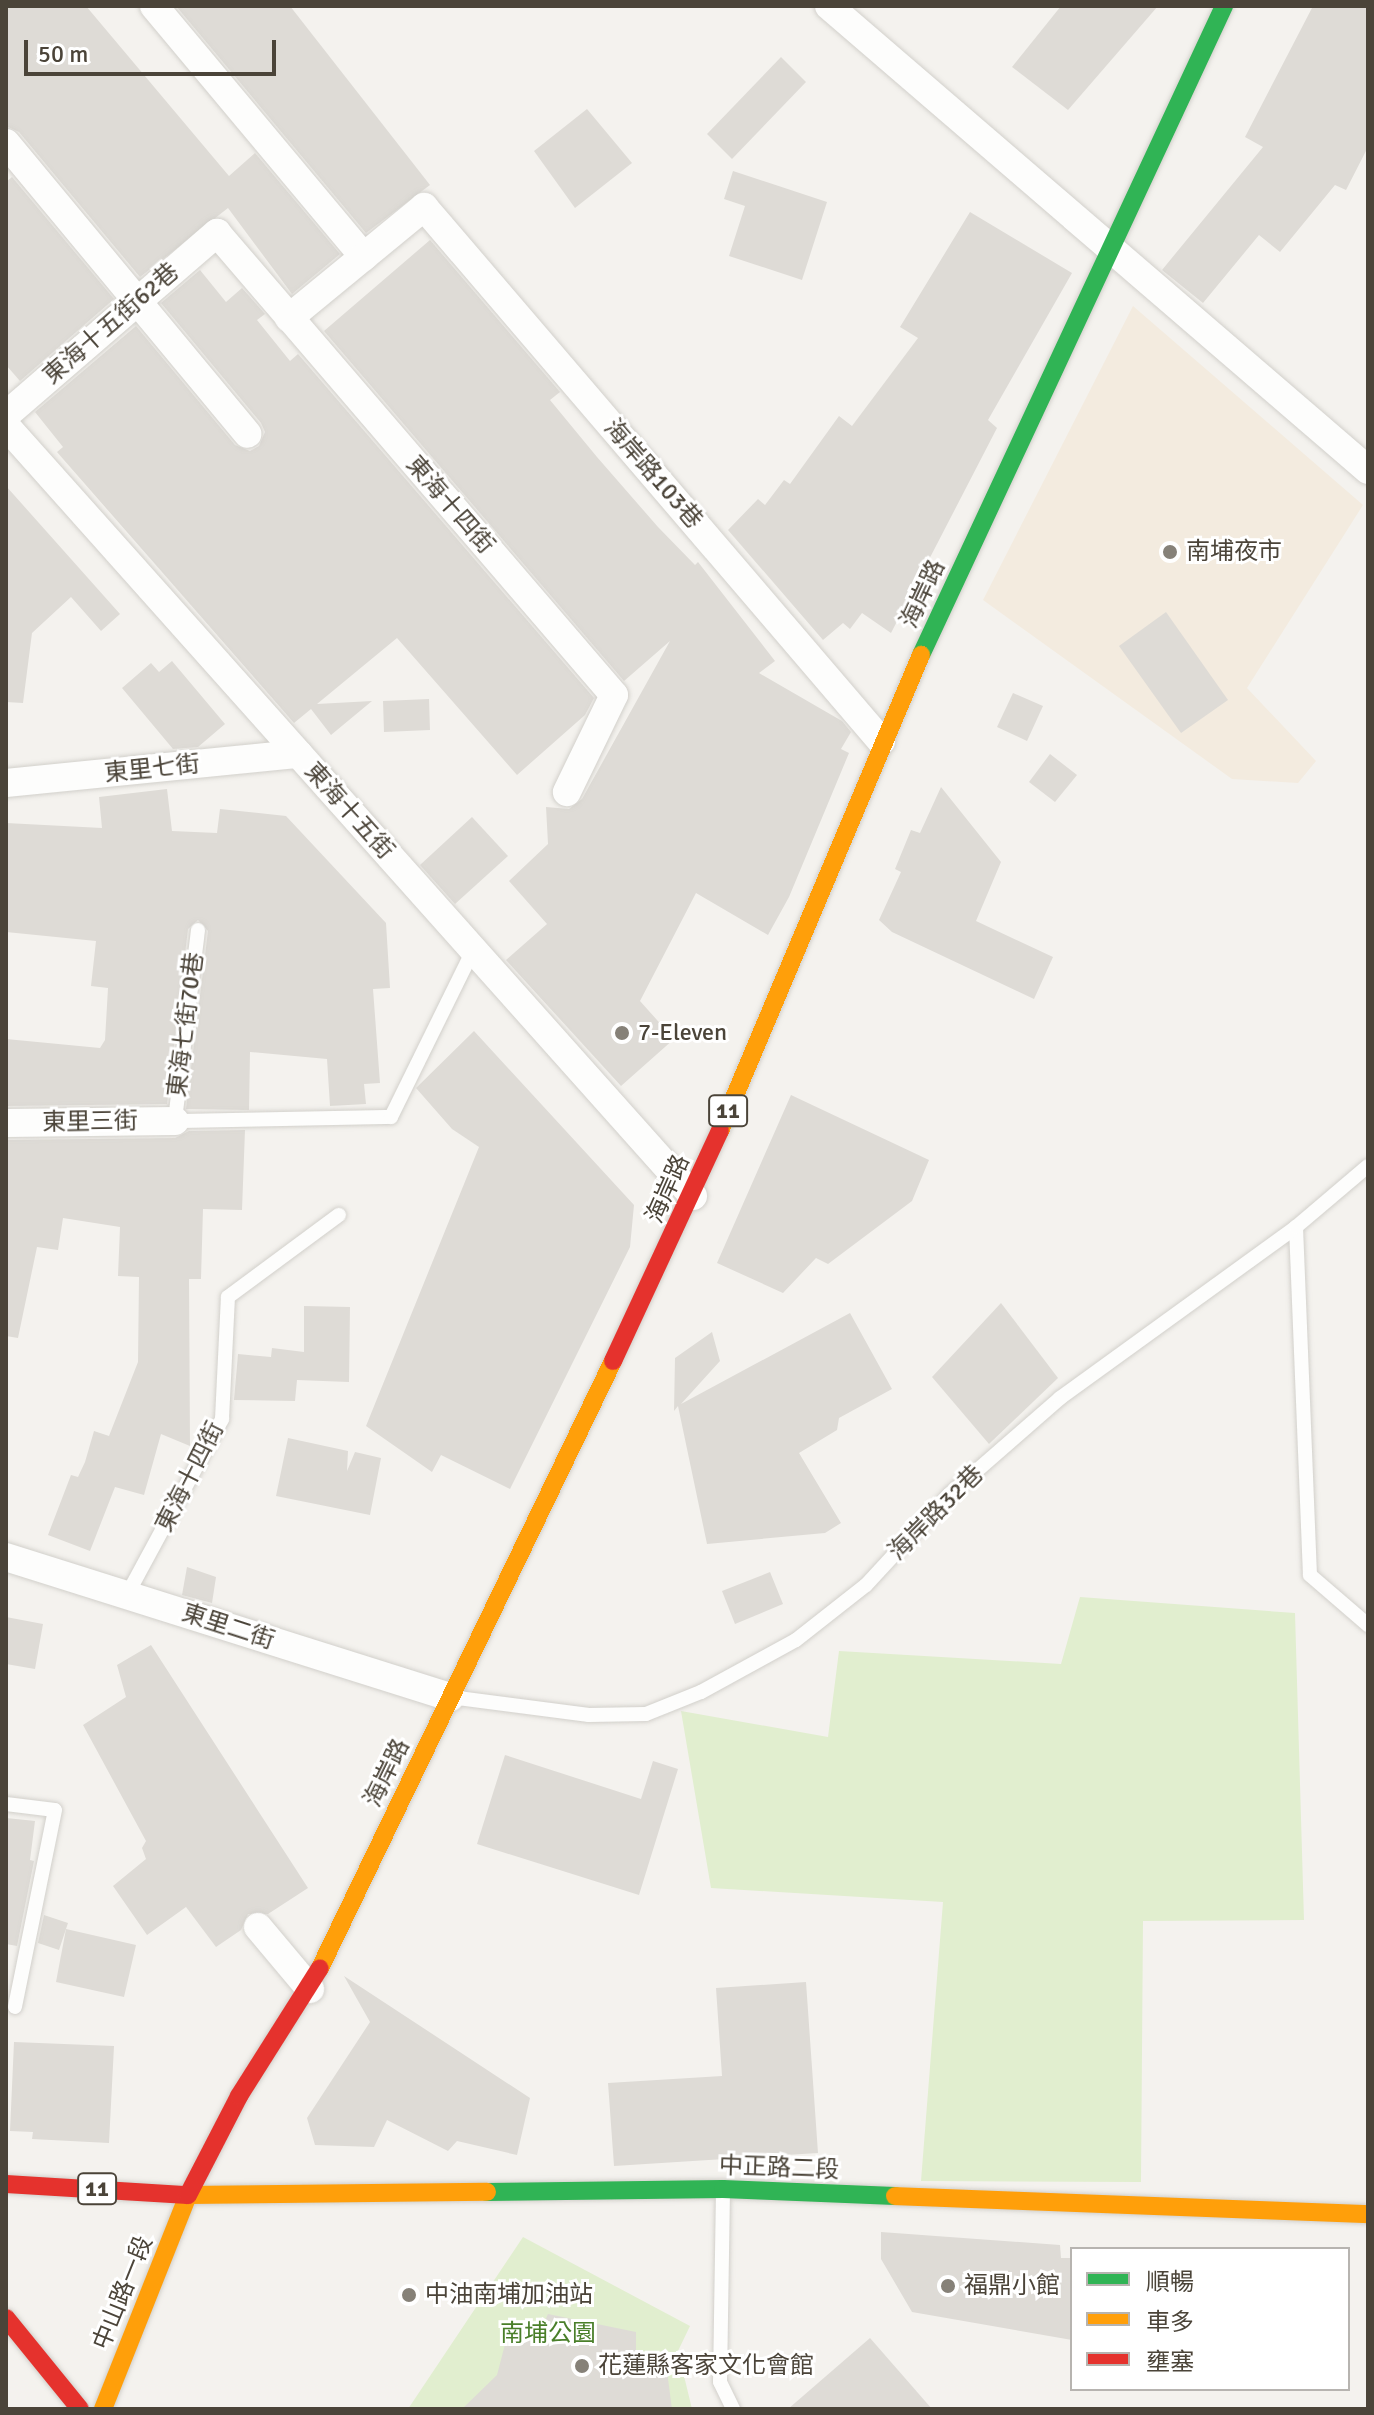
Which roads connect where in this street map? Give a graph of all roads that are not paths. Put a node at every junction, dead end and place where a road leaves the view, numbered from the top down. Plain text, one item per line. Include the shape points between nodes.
1 (154, 6) edge
2 (829, 6) edge
3 (1224, 6) edge
4 (6, 143) edge
5 (217, 233) joint
6 (1110, 250) junction
7 (364, 257) junction
8 (138, 301) junction
9 (289, 318) junction
10 (6, 415) edge
11 (6, 426) edge
12 (248, 434) dead end
13 (1368, 470) edge
14 (881, 741) junction
15 (299, 754) junction
16 (6, 783) edge
17 (567, 792) dead end
18 (198, 930) dead end
19 (473, 950) junction
20 (175, 1121) junction
21 (6, 1123) edge
22 (1368, 1166) edge
23 (693, 1196) junction
24 (339, 1215) dead end
25 (1296, 1227) junction
26 (6, 1557) edge
27 (127, 1595) junction
28 (1368, 1625) edge
29 (450, 1697) junction
30 (6, 1804) edge
31 (258, 1927) dead end
32 (310, 1989) junction
33 (15, 2007) dead end
34 (6, 2184) edge
35 (723, 2189) junction
36 (188, 2195) junction
37 (1368, 2214) edge
38 (6, 2318) edge
39 (80, 2409) edge
40 (103, 2409) edge
41 (733, 2409) edge

1 - 7 street
2 - 6 street
3 - 6 main road, 海岸路 / 11
4 - 8 street
5 - 8 street, 東海十五街62巷
5 - 9 street, 東海十四街
6 - 13 street
6 - 14 main road, 海岸路 / 11
7 - 9 street
7 - 14 street, 海岸路103巷 via 424,207
8 - 10 street, 東海十五街62巷
8 - 12 street
9 - 17 street, 東海十四街 via 614,695
11 - 15 street, 東海十五街
14 - 23 main road, 海岸路 / 11
15 - 16 street, 東里七街
15 - 19 street, 東海十五街
18 - 20 lane, 東海七街70巷
19 - 20 lane via 391,1117
19 - 23 street, 東海十五街
20 - 21 street, 東里三街
22 - 25 lane, 海岸路32巷
23 - 29 main road, 海岸路 / 11
24 - 27 lane, 東海十四街 via 228,1297 222,1419
25 - 28 lane via 1310,1575
25 - 29 lane, 海岸路32巷 via 1060,1398 950,1494 866,1585 796,1640 701,1692 646,1714 589,1715
26 - 27 street, 東里二街
27 - 29 street, 東里二街
29 - 32 main road, 海岸路 / 11
30 - 33 lane via 55,1810
31 - 32 street
32 - 36 main road, 海岸路 / 11 via 239,2096
34 - 36 main road, 11
35 - 36 main road, 中正路二段
35 - 37 main road, 中正路二段
35 - 41 lane via 720,2382
36 - 40 main road, 中山路一段
38 - 39 main road

